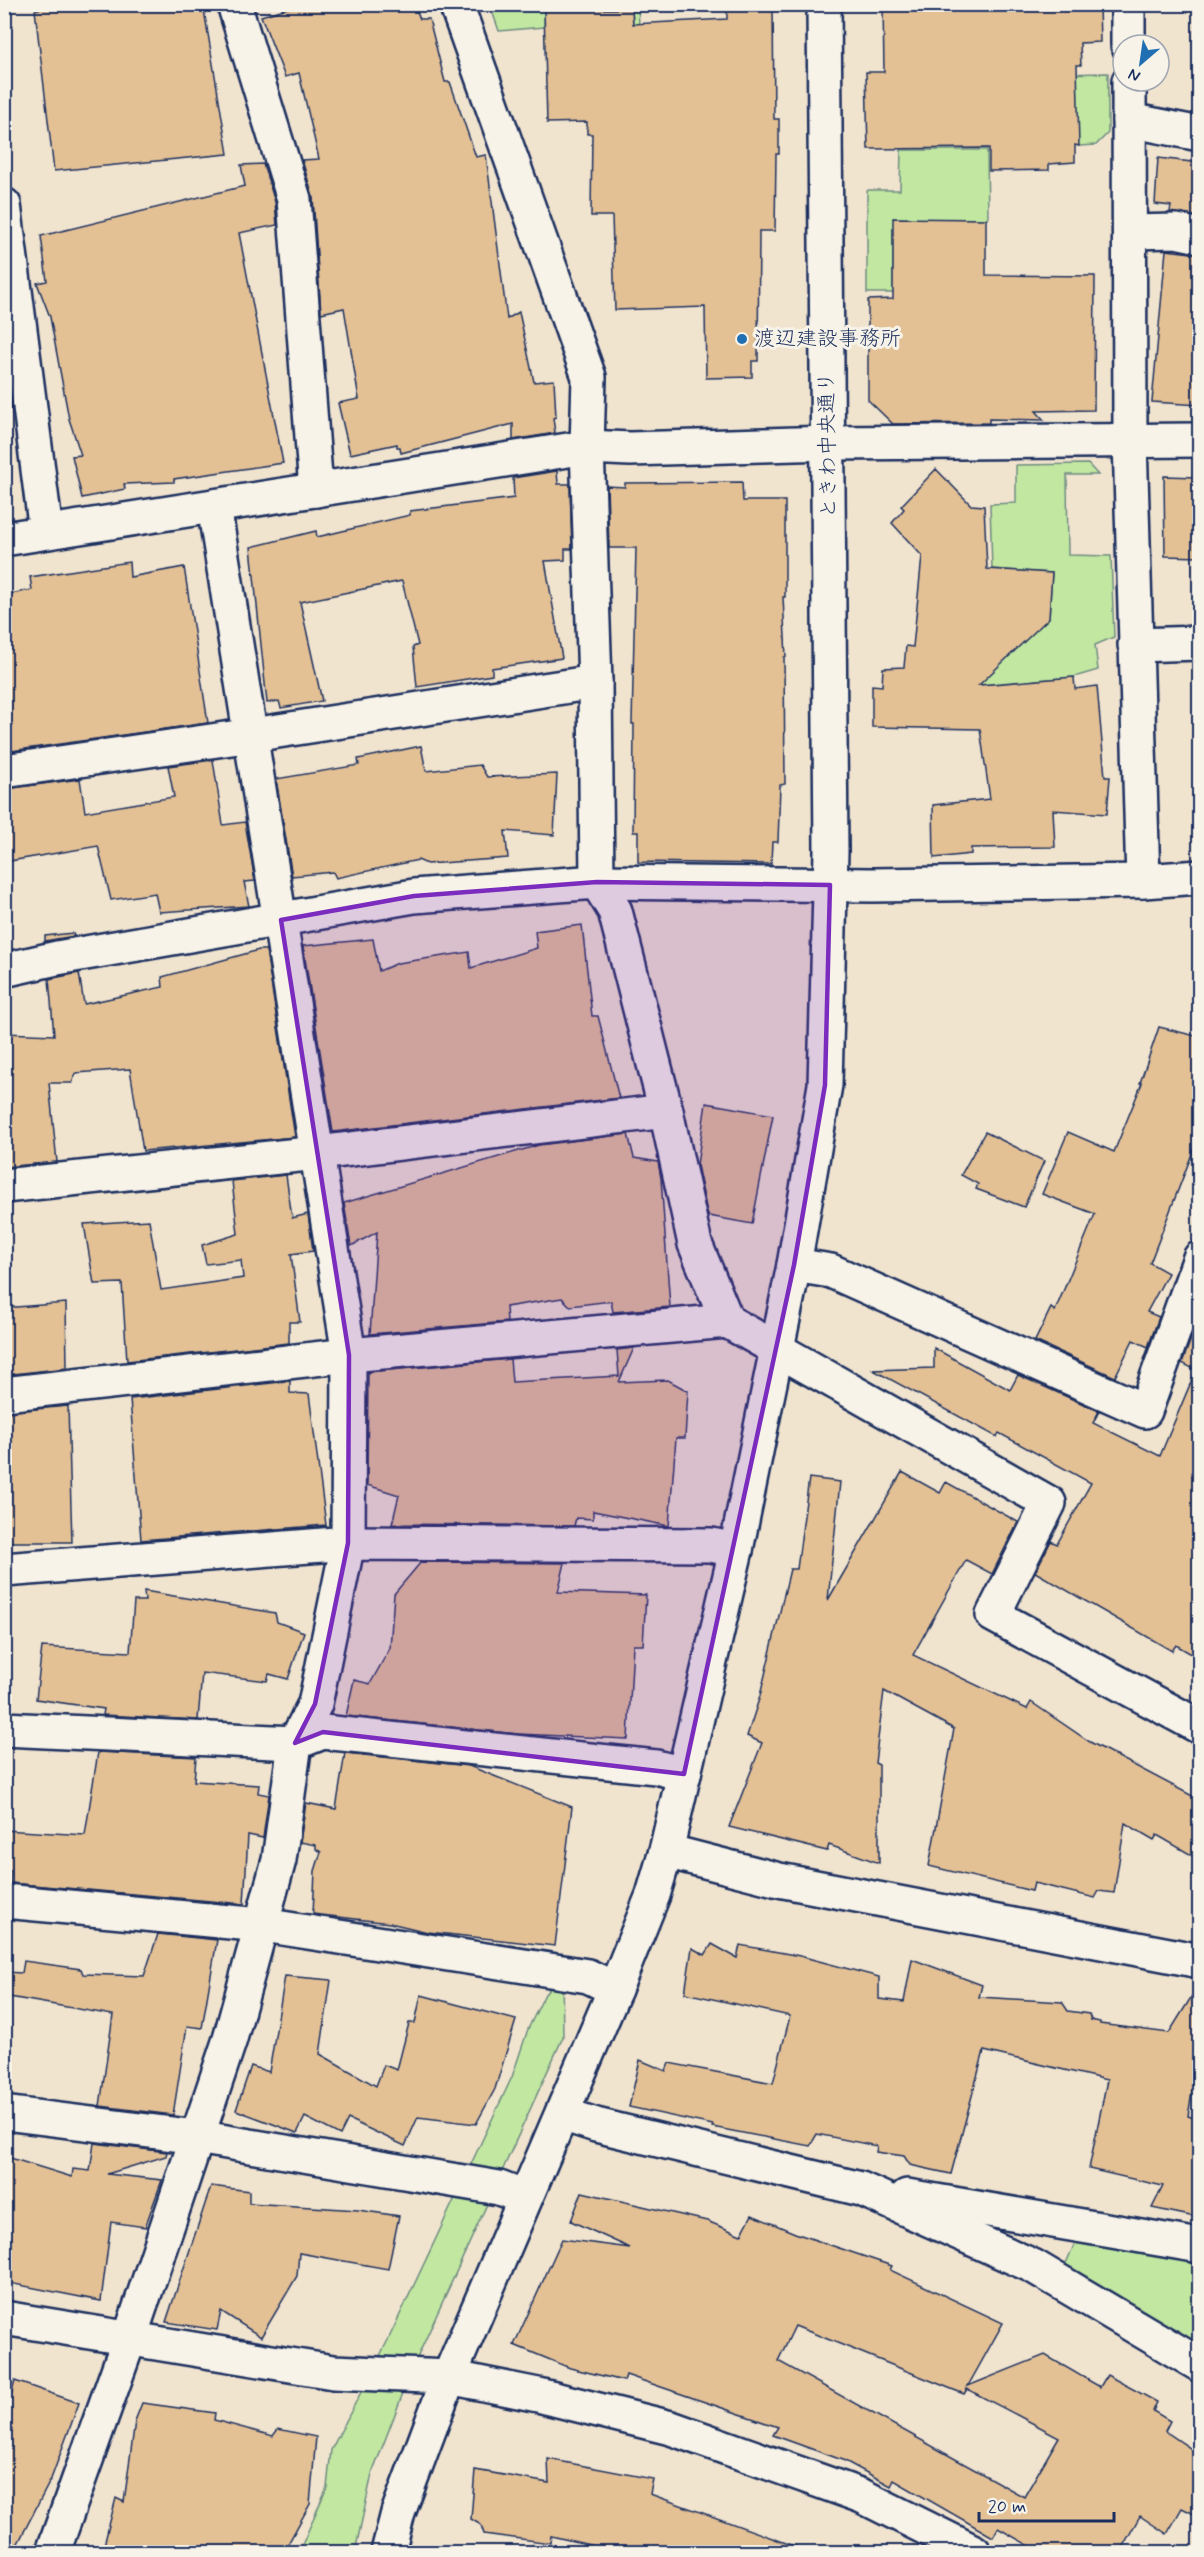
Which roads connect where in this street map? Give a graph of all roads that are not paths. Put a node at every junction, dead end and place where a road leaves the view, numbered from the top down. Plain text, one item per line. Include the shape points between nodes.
1 (234, 4) edge
2 (456, 4) edge
3 (824, 4) edge
4 (1128, 4) edge
5 (1128, 33) edge
6 (1128, 93) edge
7 (1129, 120) junction
8 (1200, 134) edge
9 (4, 205) edge
10 (1130, 232) junction
11 (1200, 236) edge
12 (1130, 440) junction
13 (1200, 440) edge
14 (829, 443) junction
15 (587, 447) junction
16 (316, 490) junction
17 (214, 506) junction
18 (46, 532) junction
19 (4, 539) edge
20 (1200, 643) edge
21 (1135, 645) junction
22 (595, 682) junction
23 (252, 735) junction
24 (4, 771) edge
25 (1200, 877) edge
26 (1143, 881) junction
27 (597, 882) junction
28 (830, 885) junction
29 (281, 920) junction
30 (4, 970) edge
31 (666, 1111) junction
32 (318, 1153) junction
33 (4, 1186) edge
34 (1200, 1258) edge
35 (794, 1265) junction
36 (727, 1321) junction
37 (777, 1349) junction
38 (349, 1355) junction
39 (4, 1394) edge
40 (348, 1543) junction
41 (736, 1550) junction
42 (4, 1570) edge
43 (1200, 1727) edge
44 (4, 1729) edge
45 (295, 1743) junction
46 (684, 1774) junction
47 (666, 1851) junction
48 (4, 1901) edge
49 (263, 1925) junction
50 (1200, 1961) edge
51 (615, 1989) junction
52 (4, 2113) edge
53 (562, 2114) junction
54 (197, 2137) junction
55 (861, 2189) junction
56 (525, 2198) junction
57 (1200, 2246) edge
58 (4, 2318) edge
59 (130, 2337) junction
60 (1200, 2365) edge
61 (449, 2377) junction
62 (53, 2553) edge
63 (388, 2553) edge
64 (974, 2553) edge

1 - 16 street via 294,199
2 - 15 street via 589,377
3 - 14 street, ときわ中央通り
4 - 5 street
6 - 7 street
7 - 8 street
7 - 10 street
9 - 18 street
10 - 11 street via 1176,231
10 - 12 street
12 - 13 street
12 - 14 street
12 - 21 street
14 - 15 street
14 - 28 street, ときわ中央通り
15 - 16 street
15 - 22 street
16 - 17 street
17 - 18 street
17 - 23 street
18 - 19 street
20 - 21 street
21 - 26 street
22 - 23 street
22 - 27 street
23 - 24 street
23 - 29 street
25 - 26 street
26 - 28 street
27 - 28 street
27 - 29 street via 414,896
27 - 31 street via 615,911
28 - 35 street, ときわ中央通り via 825,1085
29 - 30 street
29 - 32 street
31 - 32 street
31 - 36 street via 695,1244
32 - 33 street
32 - 38 street
34 - 35 street via 1145,1411 831,1271
35 - 37 street, ときわ中央通り
36 - 37 street
36 - 38 street
37 - 41 street, ときわ中央通り
37 - 43 street via 1049,1503 993,1615
38 - 39 street
38 - 40 street
40 - 41 street via 711,1545
40 - 42 street
40 - 45 street via 315,1704
41 - 46 street, ときわ中央通り
44 - 45 street
45 - 46 street via 323,1732 656,1767
45 - 49 street via 279,1860
46 - 47 street, ときわ中央通り
47 - 50 street via 779,1881
47 - 51 street, ときわ中央通り
48 - 49 street
49 - 51 street via 588,1976
49 - 54 street via 231,2039
51 - 53 street, ときわ中央通り
52 - 54 street
53 - 55 street
53 - 56 street, ときわ中央通り
54 - 56 street via 499,2188
54 - 59 street
55 - 57 street
55 - 60 street via 1034,2266
56 - 61 street, ときわ中央通り
58 - 59 street
59 - 61 street via 333,2372
59 - 62 street
61 - 63 street, ときわ中央通り via 398,2513
61 - 64 street via 671,2428 862,2496

